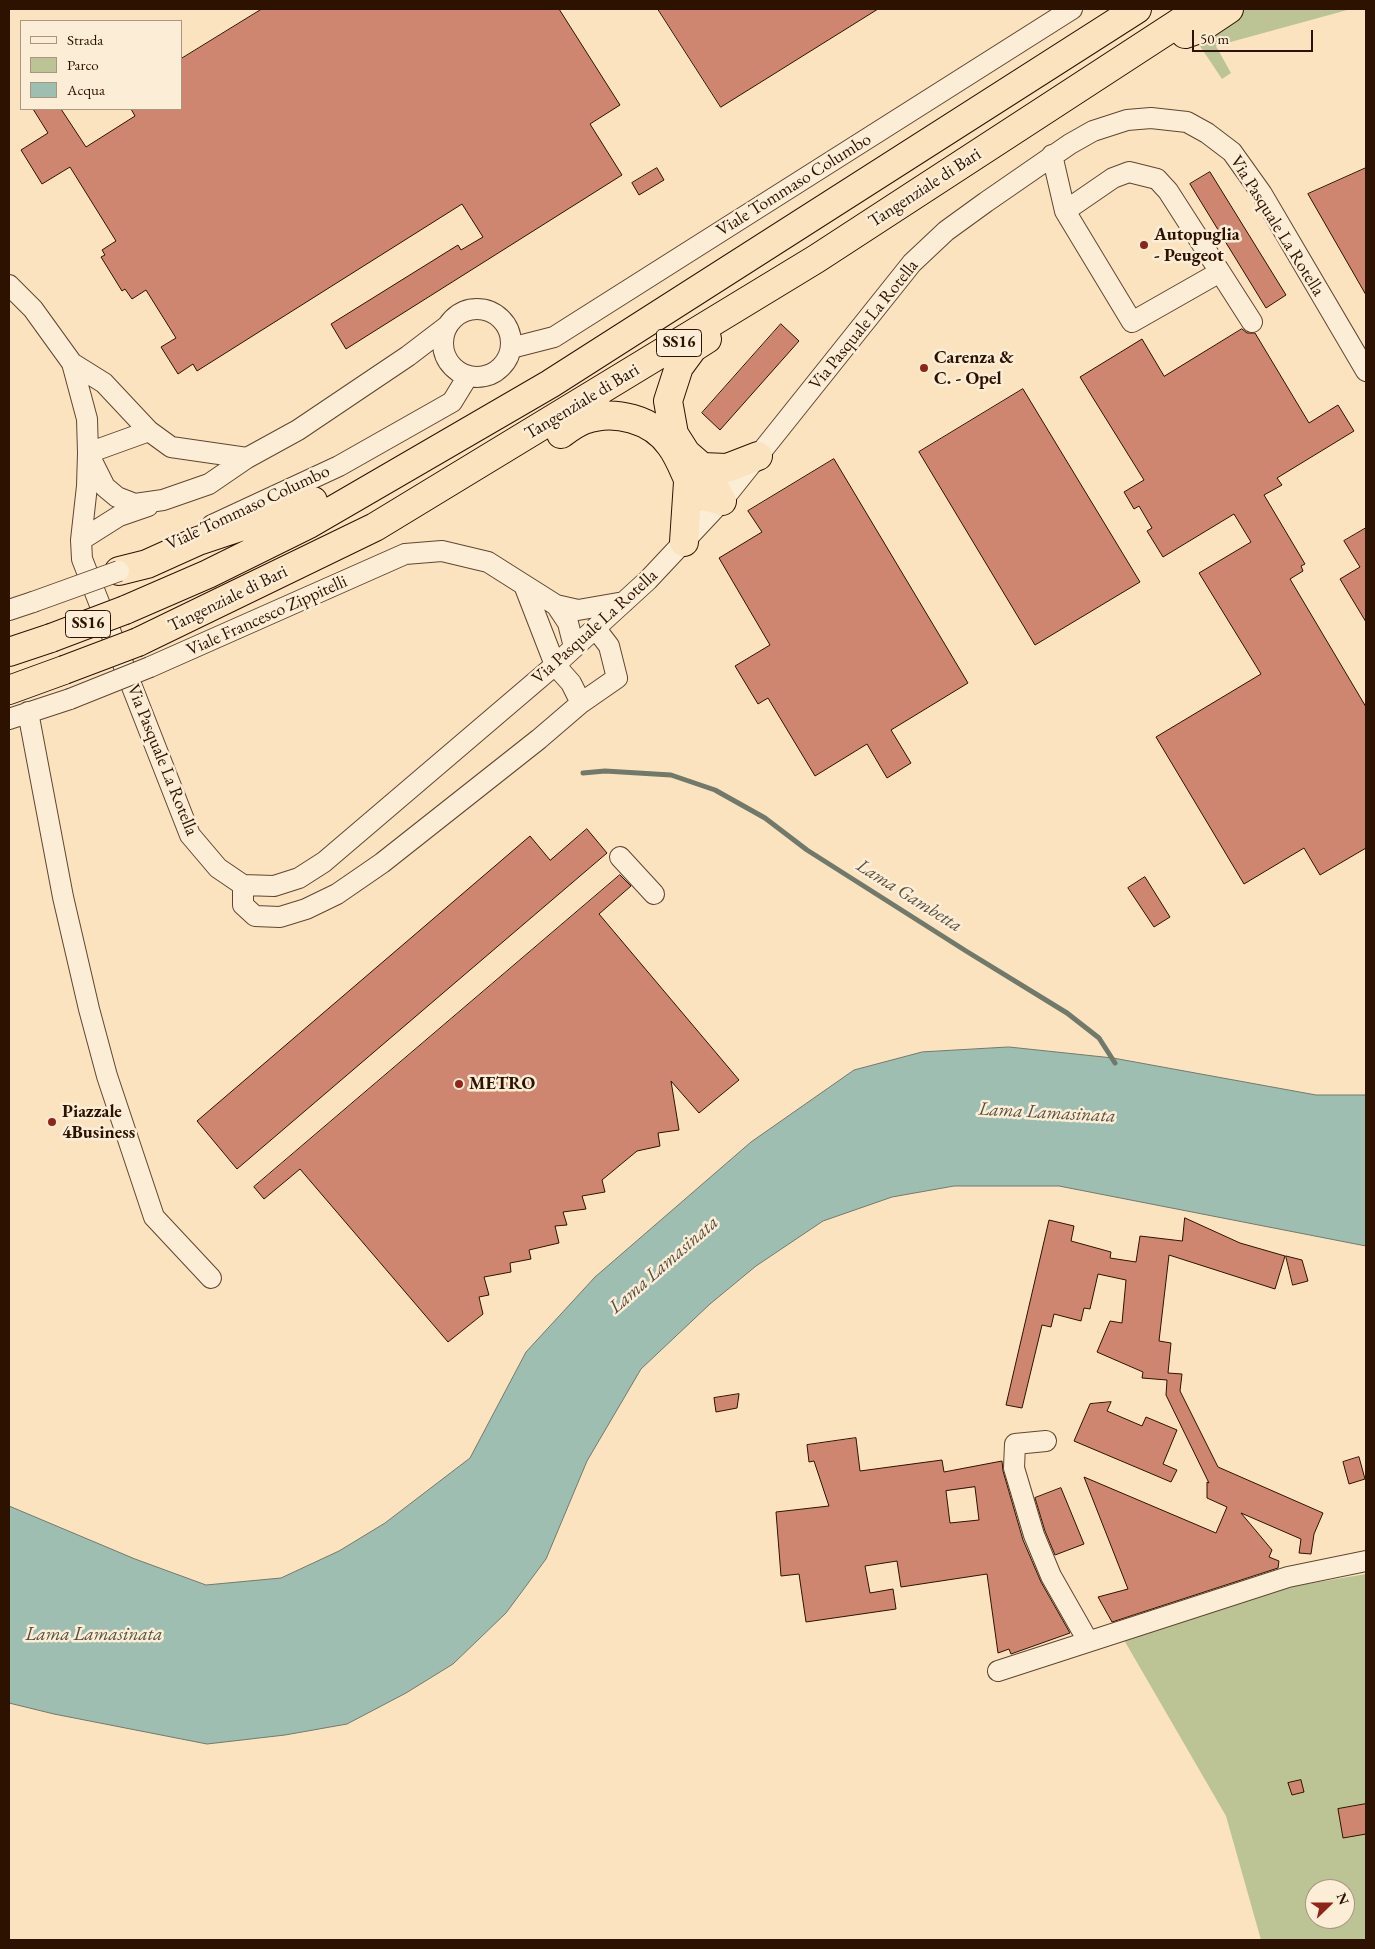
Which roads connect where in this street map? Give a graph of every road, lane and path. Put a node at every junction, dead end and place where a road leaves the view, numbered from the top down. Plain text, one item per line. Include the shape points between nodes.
1 (1072, 9) edge
2 (1137, 9) edge
3 (1200, 9) edge
4 (1229, 9) edge
5 (1123, 59) junction
6 (1052, 155) junction
7 (1065, 211) junction
8 (816, 259) junction
9 (1220, 272) junction
10 (9, 285) edge
11 (1252, 322) dead end
12 (446, 327) junction
13 (511, 348) junction
14 (408, 356) junction
15 (446, 358) junction
16 (72, 363) junction
17 (1366, 370) edge
18 (468, 376) junction
19 (148, 431) junction
20 (451, 443) junction
21 (88, 453) junction
22 (494, 456) junction
23 (758, 456) junction
24 (247, 458) junction
25 (695, 475) junction
26 (164, 500) junction
27 (722, 502) junction
28 (81, 540) junction
29 (684, 542) junction
30 (119, 571) junction
31 (524, 584) junction
32 (624, 602) junction
33 (556, 605) junction
34 (9, 610) edge
35 (596, 629) junction
36 (574, 647) junction
37 (9, 652) edge
38 (555, 665) junction
39 (9, 690) edge
40 (581, 703) junction
41 (28, 712) junction
42 (9, 719) edge
43 (620, 857) dead end
44 (243, 885) junction
45 (654, 894) dead end
46 (211, 1278) dead end
47 (1046, 1441) dead end
48 (1366, 1561) edge
49 (1088, 1641) junction
50 (998, 1671) dead end

1 - 13 street, Viale Tommaso Columbo via 554,337
2 - 20 highway, Tangenziale di Bari / SS16 via 559,379
3 - 5 highway, Tangenziale di Bari / SS16
4 - 5 highway via 1199,29
5 - 8 highway, Tangenziale di Bari / SS16
6 - 7 street
6 - 17 street, Via Pasquale La Rotella via 1093,131 1127,120 1150,118 1187,122 1207,133 1232,152 1262,194
6 - 23 street, Via Pasquale La Rotella via 946,231 912,263
7 - 9 street via 1113,178 1128,172 1157,179
7 - 9 street via 1132,322
8 - 22 highway, Tangenziale di Bari / SS16
8 - 25 highway via 770,299 693,348 679,367 668,402 674,434
9 - 11 street
10 - 16 street, Via Pasquale La Rotella via 33,309
12 - 13 street via 461,312 482,308 501,318 509,332
12 - 14 street
12 - 15 street via 443,337
13 - 18 street via 504,364 491,374
14 - 15 street via 433,354
14 - 24 street via 298,430
15 - 18 street
16 - 19 street via 104,383
16 - 21 street, Via Pasquale La Rotella via 87,419
18 - 30 street, Viale Tommaso Columbo via 452,402 339,466 144,556
19 - 21 street
19 - 24 street via 171,447
20 - 30 highway via 409,449 295,511 198,541 147,564
20 - 37 highway, Tangenziale di Bari / SS16, bridge via 309,524 208,574 125,610
21 - 26 street via 104,487 117,497 136,504
21 - 28 street, Via Pasquale La Rotella
22 - 25 highway via 534,450 583,420 627,417 658,432
22 - 39 highway, Tangenziale di Bari / SS16, bridge via 375,527 138,642
23 - 25 highway via 727,468
23 - 27 street, Via Pasquale La Rotella
24 - 26 street via 209,484
25 - 27 highway via 696,494
25 - 29 highway
26 - 28 street via 119,516
27 - 29 street, Via Pasquale La Rotella
28 - 44 street, Via Pasquale La Rotella via 82,559 190,835 218,868
29 - 32 street, Via Pasquale La Rotella
30 - 34 street, Viale Tommaso Columbo, bridge
31 - 33 street, Viale Francesco Zippitelli
31 - 38 street
31 - 41 street, Viale Francesco Zippitelli, bridge via 488,562 442,551 405,554 150,668
32 - 33 street via 578,610
32 - 35 street, Via Pasquale La Rotella
33 - 36 street via 568,623
35 - 36 street, Via Pasquale La Rotella
35 - 40 street via 609,646 617,678
36 - 38 street, Via Pasquale La Rotella
38 - 40 street via 571,683
38 - 44 street, Via Pasquale La Rotella via 324,862 299,878 274,886
40 - 44 street via 393,854 337,894 306,910 280,916 255,916 243,905
41 - 42 street, Viale Francesco Zippitelli
41 - 46 street via 63,897 88,1009 108,1076 154,1217
43 - 45 street
47 - 49 street via 1014,1444 1014,1468 1034,1535 1048,1568
48 - 49 street via 1288,1577
49 - 50 street

